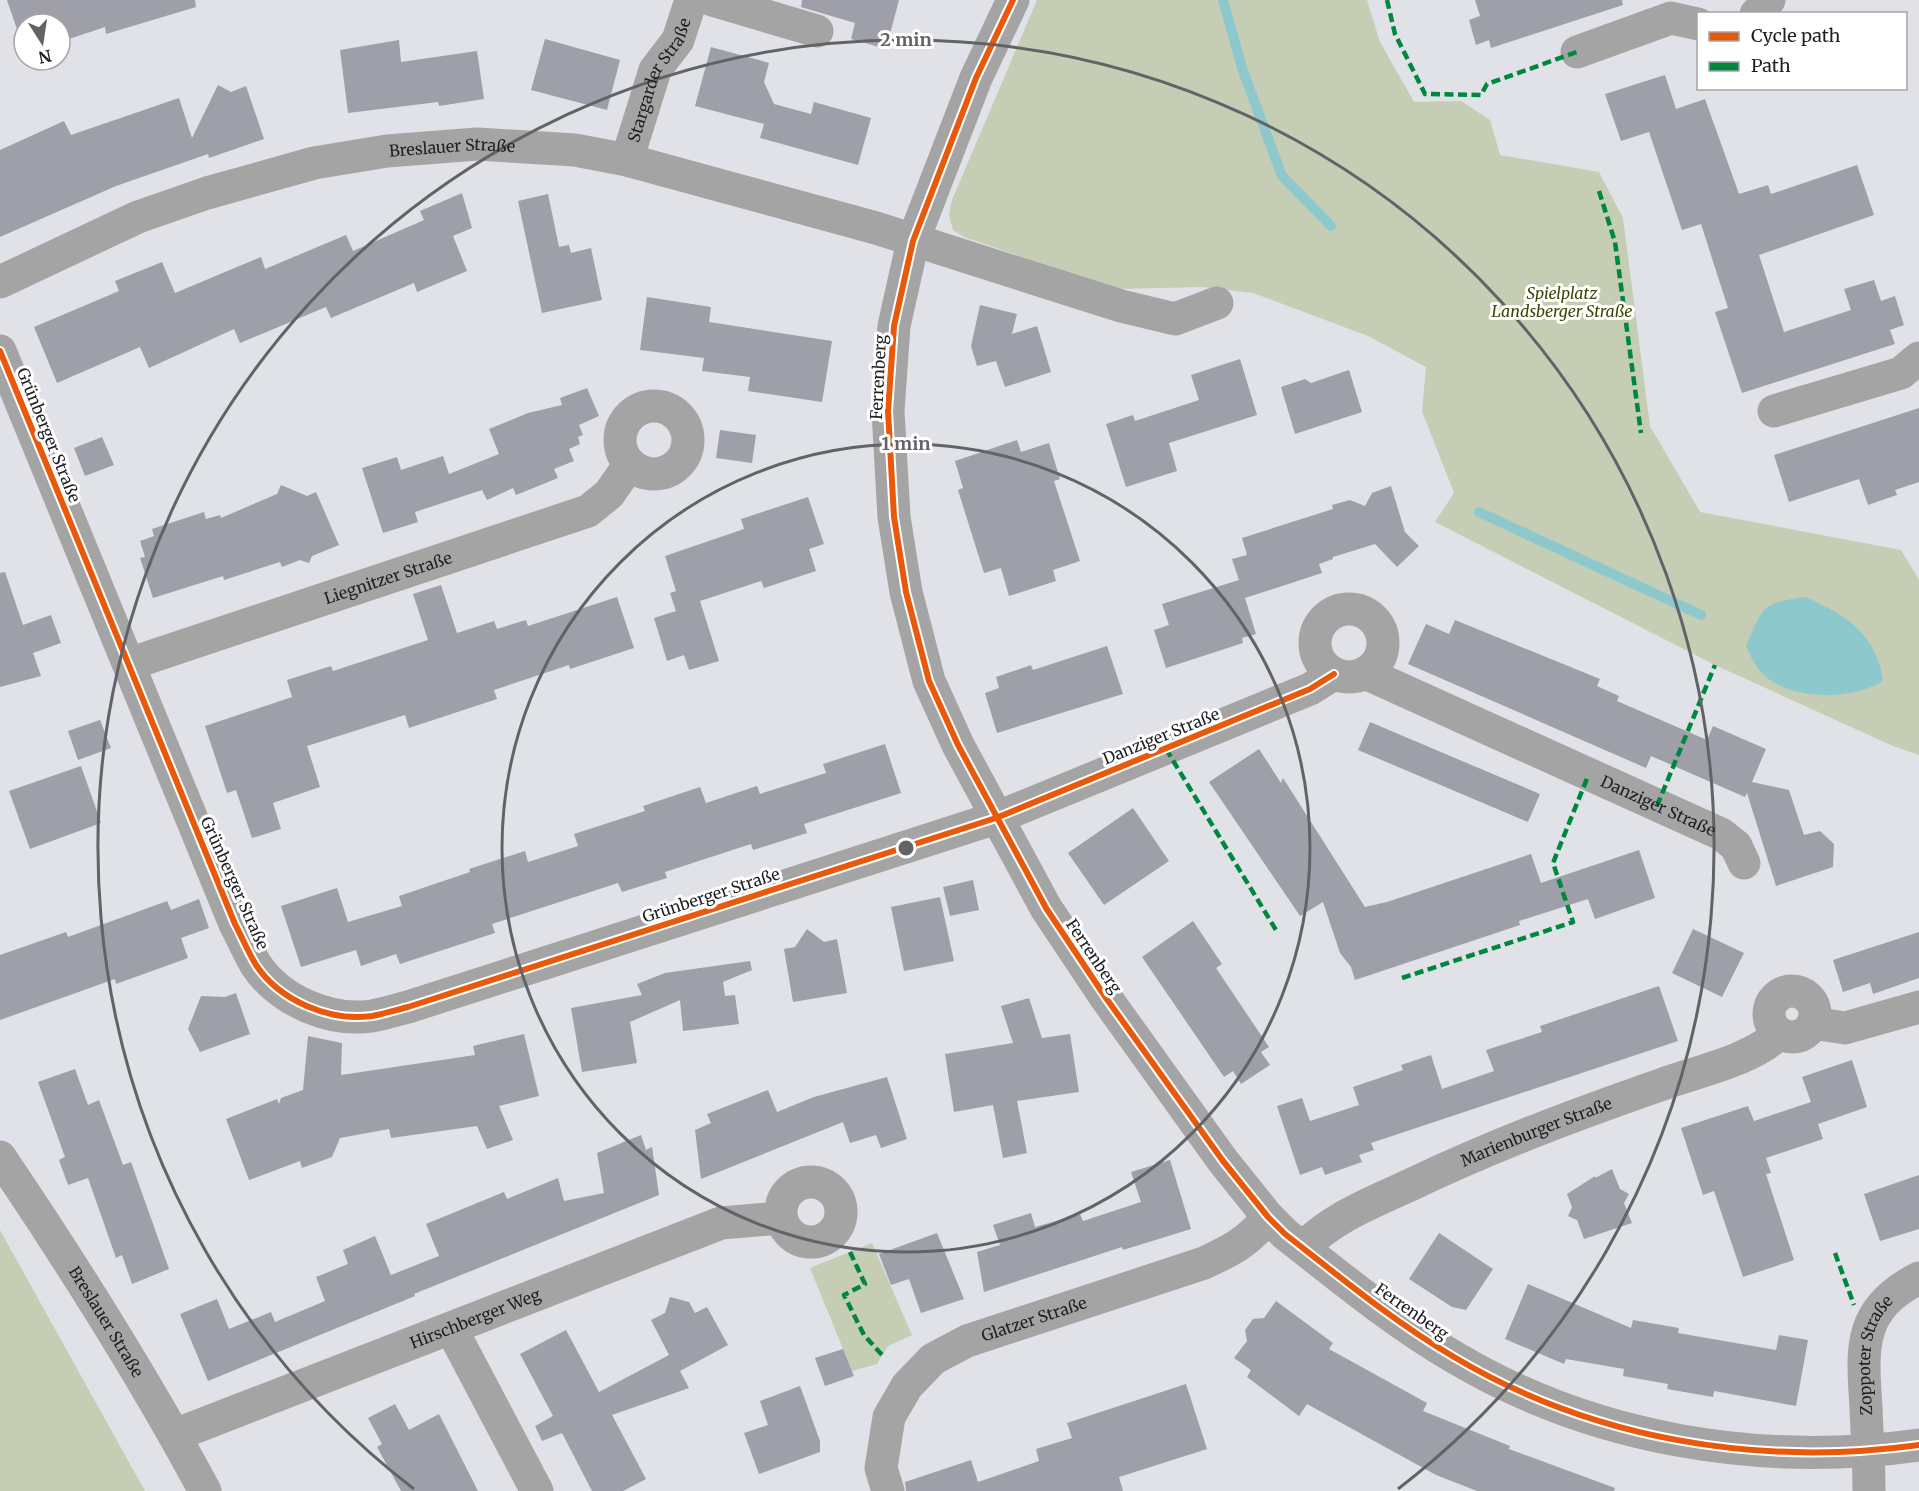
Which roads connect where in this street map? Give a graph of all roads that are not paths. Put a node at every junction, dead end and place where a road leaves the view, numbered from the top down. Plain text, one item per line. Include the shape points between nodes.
1 (690, 0) edge
2 (712, 0) edge
3 (1013, 0) edge
4 (1769, 0) edge
5 (1758, 12) edge
6 (1697, 24) edge
7 (817, 31) dead end
8 (1577, 52) dead end
9 (627, 160) junction
10 (913, 241) junction
11 (0, 282) edge
12 (1217, 303) dead end
13 (0, 351) edge
14 (1919, 358) edge
15 (1774, 411) dead end
16 (630, 464) dead end
17 (129, 664) junction
18 (996, 818) junction
19 (1744, 863) dead end
20 (1919, 1006) edge
21 (0, 1157) edge
22 (1268, 1217) junction
23 (781, 1218) dead end
24 (1303, 1248) junction
25 (1919, 1278) edge
26 (452, 1330) junction
27 (175, 1436) junction
28 (1919, 1445) edge
29 (1869, 1452) junction
30 (205, 1491) edge
31 (537, 1491) edge
32 (888, 1491) edge
33 (1869, 1491) edge

1 - 9 street, Stargarder Straße via 678,40 655,70
2 - 7 street
3 - 10 street, Ferrenberg via 976,78
4 - 5 street
6 - 8 street via 1671,18
9 - 10 street, Breslauer Straße
9 - 11 street, Breslauer Straße via 575,150 477,144 387,151 314,163 138,217
10 - 12 street via 1175,319
10 - 18 street, Ferrenberg via 894,326 888,411 894,517 906,592 929,681
13 - 17 street, Grünberger Straße
14 - 15 street via 1901,373
16 - 17 street, Liegnitzer Straße via 609,494 588,511
17 - 18 street, Grünberger Straße via 235,924 257,966 289,997 340,1017 372,1016 408,1007
18 - 19 street, Danziger Straße via 1349,674 1721,834 1736,846
18 - 22 street, Ferrenberg via 1046,908 1106,998
20 - 24 street, Marienburger Straße via 1845,1028 1813,1023 1815,1009 1807,996 1787,992 1774,1000 1769,1014 1779,1033 1770,1044 1478,1153 1347,1214 1321,1229
21 - 27 street, Breslauer Straße via 50,1231
22 - 24 street, Ferrenberg
22 - 32 street, Glatzer Straße via 1252,1237 1204,1263 967,1341 933,1359 907,1386 889,1417 882,1468
23 - 26 street, Hirschberger Weg via 721,1223
24 - 29 street, Ferrenberg via 1402,1324 1456,1358 1535,1398 1627,1431 1704,1445 1790,1453
25 - 29 street, Zoppoter Straße via 1884,1303 1870,1324 1862,1353
26 - 27 street, Hirschberger Weg
26 - 31 street
27 - 30 street, Breslauer Straße
28 - 29 street, Ferrenberg
29 - 33 street

